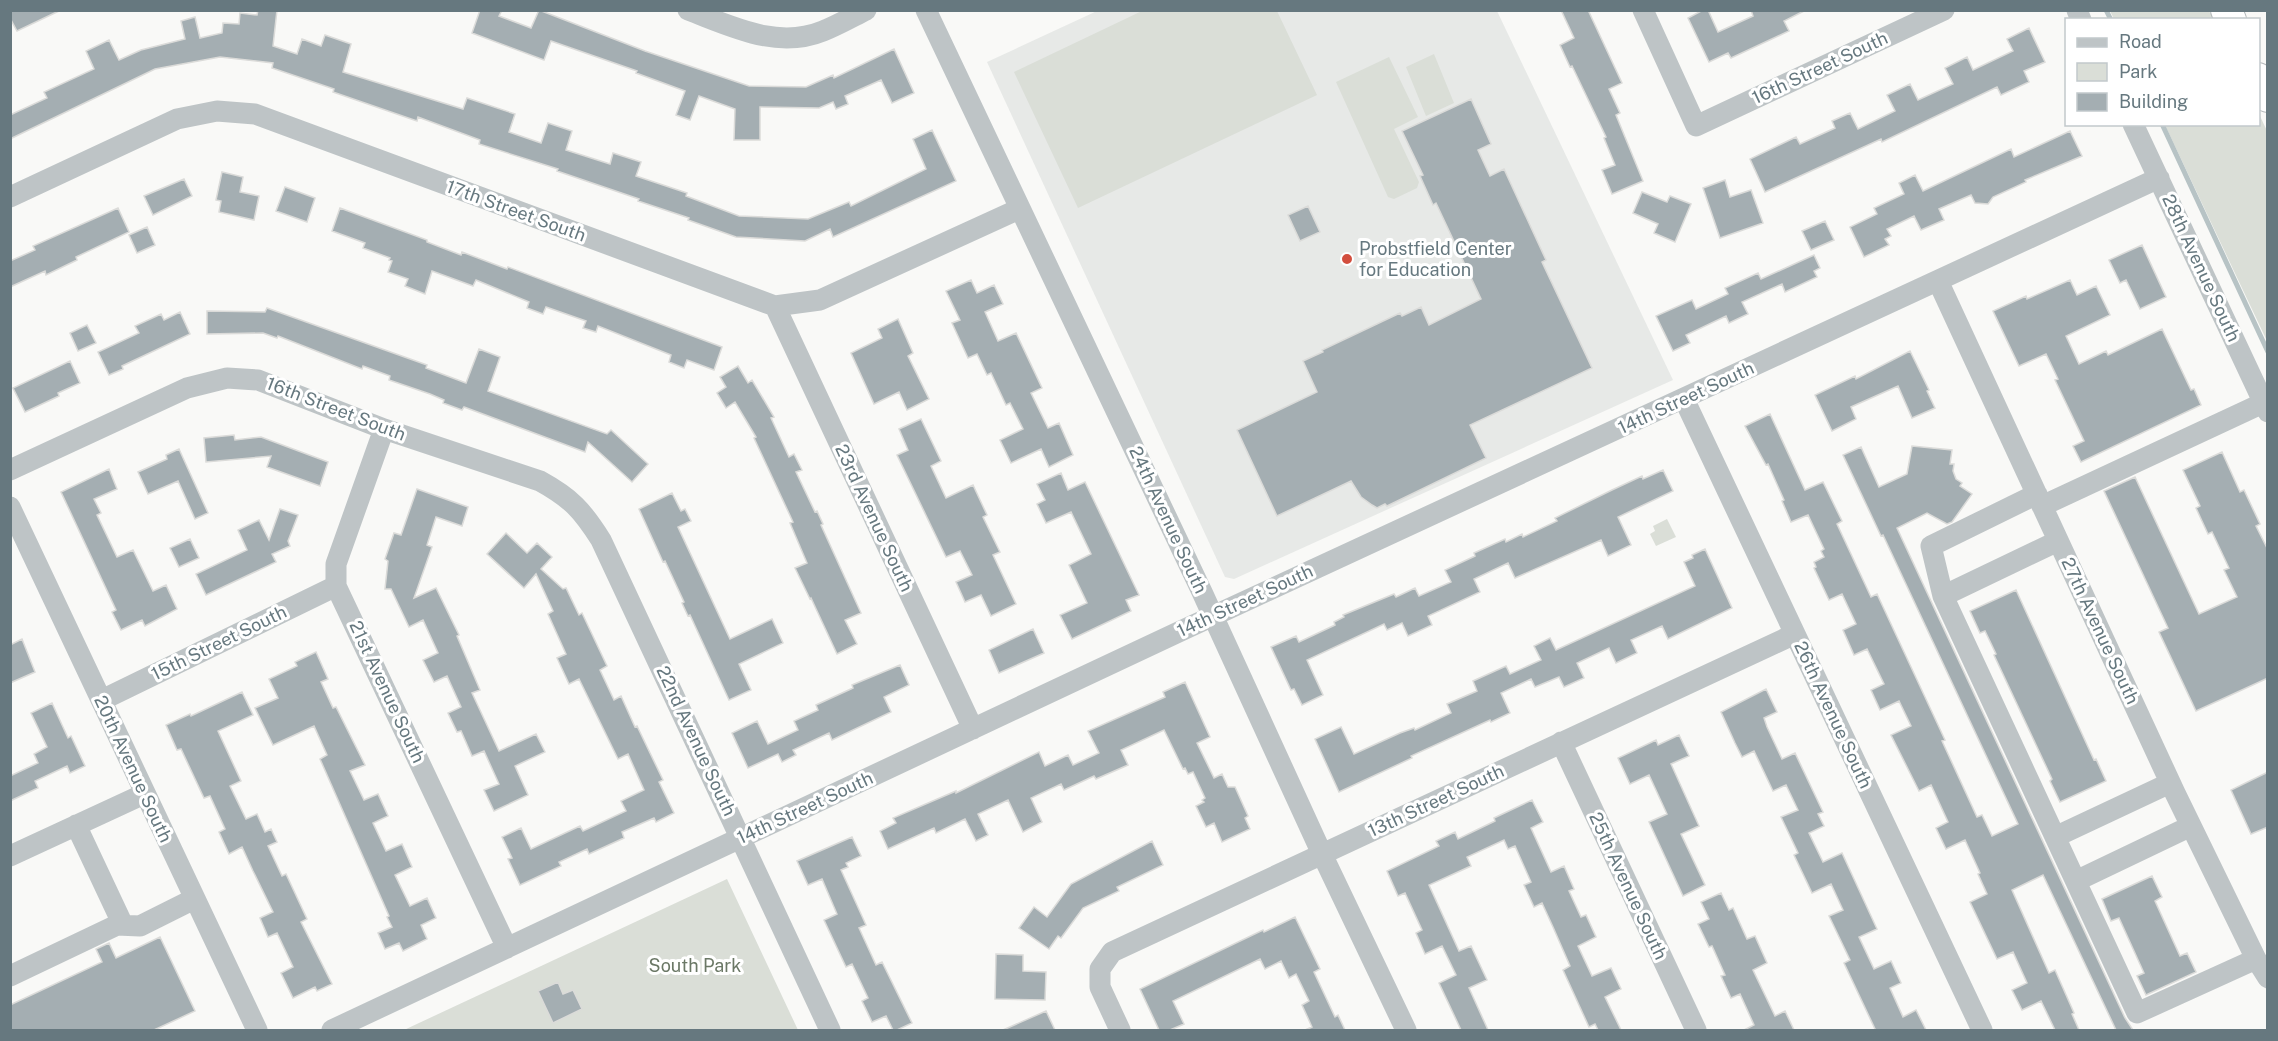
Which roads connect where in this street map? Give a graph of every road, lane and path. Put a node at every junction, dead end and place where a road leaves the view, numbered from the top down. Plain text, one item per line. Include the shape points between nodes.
1 (688, 10) edge
2 (866, 10) edge
3 (926, 10) edge
4 (1643, 10) edge
5 (1944, 10) edge
6 (2260, 80) edge
7 (2268, 97) edge
8 (2134, 126) edge
9 (2159, 178) junction
10 (10, 196) edge
11 (1019, 209) junction
12 (1938, 281) junction
13 (775, 306) junction
14 (1684, 399) junction
15 (2265, 407) edge
16 (384, 429) junction
17 (10, 470) edge
18 (562, 493) joint
19 (2039, 500) junction
20 (13, 519) edge
21 (2058, 541) junction
22 (336, 586) junction
23 (1943, 596) junction
24 (1213, 616) junction
25 (1795, 634) junction
26 (102, 700) junction
27 (973, 729) junction
28 (1561, 742) junction
29 (2170, 783) junction
30 (144, 794) junction
31 (76, 825) junction
32 (2191, 826) junction
33 (2055, 837) junction
34 (741, 838) junction
35 (1322, 854) junction
36 (10, 856) edge
37 (2076, 881) junction
38 (194, 900) junction
39 (123, 925) junction
40 (507, 948) junction
41 (2256, 959) junction
42 (10, 976) edge
43 (2268, 978) edge
44 (256, 1030) edge
45 (332, 1030) edge
46 (830, 1030) edge
47 (1120, 1030) edge
48 (1406, 1030) edge
49 (1696, 1030) edge
50 (1982, 1030) edge

1 - 2 street via 760,37 792,39 822,32
3 - 11 street, 24th Avenue South
4 - 5 street, 16th Street South via 1696,126
6 - 7 highway
8 - 9 street, 28th Avenue South
9 - 12 street, 14th Street South
9 - 15 street, 28th Avenue South
10 - 13 street, 17th Street South via 177,119 217,111 255,114
11 - 13 street, 17th Street South via 820,300
11 - 24 street, 24th Avenue South
12 - 14 street, 14th Street South
12 - 19 street, 27th Avenue South
13 - 27 street, 23rd Avenue South
14 - 24 street, 14th Street South
14 - 25 street, 26th Avenue South
15 - 19 street
16 - 17 street, 16th Street South via 258,380 227,378 187,388
16 - 18 street, 16th Street South via 540,481
16 - 22 street via 336,564
18 - 34 street, 22nd Avenue South via 583,513 601,540
19 - 21 street, 27th Avenue South
19 - 23 street via 1931,546
20 - 26 street, 20th Avenue South
21 - 23 street
21 - 29 street, 27th Avenue South
22 - 26 street, 15th Street South
22 - 40 street, 21st Avenue South
23 - 33 street
24 - 27 street, 14th Street South
24 - 35 street, 24th Avenue South
25 - 28 street, 13th Street South
25 - 50 street, 26th Avenue South
26 - 30 street, 20th Avenue South
27 - 34 street, 14th Street South
28 - 35 street, 13th Street South
28 - 49 street, 25th Avenue South
29 - 32 street, 27th Avenue South
29 - 33 street
30 - 31 street
30 - 38 street, 20th Avenue South
31 - 36 street
31 - 39 street
32 - 37 street
32 - 41 street, 27th Avenue South
33 - 37 street
34 - 40 street, 14th Street South
34 - 46 street, 22nd Avenue South
35 - 47 street, 13th Street South via 1112,952 1100,969 1100,987
35 - 48 street, 24th Avenue South
37 - 41 street via 2137,1013
38 - 39 street via 140,926
38 - 44 street, 20th Avenue South
39 - 42 street
40 - 45 street, 14th Street South
41 - 43 street, 27th Avenue South

